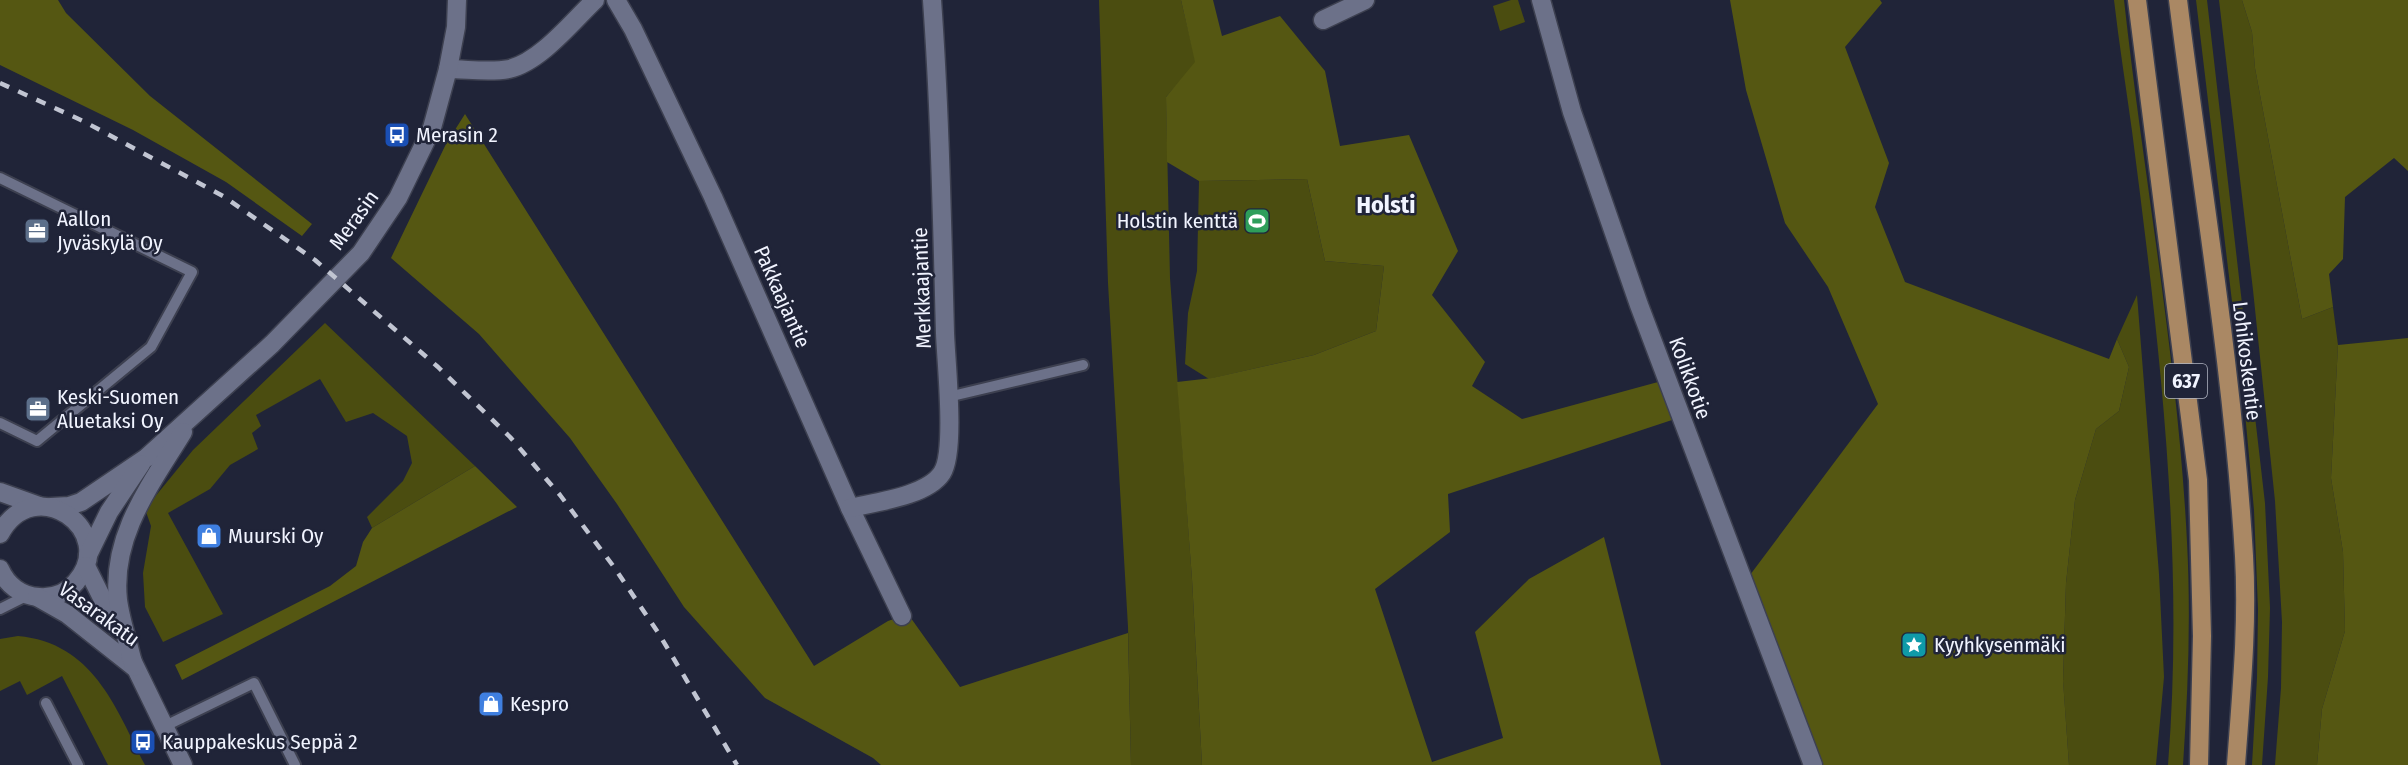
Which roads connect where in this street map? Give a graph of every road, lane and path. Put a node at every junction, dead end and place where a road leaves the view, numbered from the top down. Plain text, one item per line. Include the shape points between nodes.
1 (456, 0) edge
2 (595, 0) edge
3 (616, 0) edge
4 (932, 0) edge
5 (1365, 0) edge
6 (1541, 0) edge
7 (2137, 0) edge
8 (2178, 0) edge
9 (1323, 20) dead end
10 (448, 69) junction
11 (0, 178) edge
12 (1083, 365) dead end
13 (948, 398) junction
14 (196, 412) junction
15 (0, 423) edge
16 (146, 458) junction
17 (0, 492) edge
18 (45, 506) junction
19 (850, 508) junction
20 (0, 534) edge
21 (87, 560) junction
22 (0, 569) edge
23 (33, 596) junction
24 (0, 609) edge
25 (902, 615) dead end
26 (134, 667) junction
27 (46, 703) dead end
28 (163, 727) junction
29 (78, 765) edge
30 (183, 765) edge
31 (295, 765) edge
32 (1813, 765) edge
33 (2199, 765) edge
34 (2236, 765) edge

1 - 10 street, Merasin via 456,27
2 - 10 street via 545,49 519,66 507,70
3 - 19 street, Pakkaajantie via 716,203
4 - 13 street, Merkkaajantie
5 - 9 street
6 - 32 street, Kolikkotie via 1572,112 1639,305
7 - 33 main road, 637 via 2198,480 2202,636
8 - 34 main road, Lohikoskentie / 637 via 2232,411 2244,558 2244,662
10 - 14 street, Merasin via 441,100 416,165 367,244 285,330
11 - 15 lane via 192,272 151,346 37,441
12 - 13 lane
13 - 19 street, Merkkaajantie via 949,453 940,476 916,492
14 - 16 street, Merasin
14 - 26 street, Merasin via 155,477 125,535 117,569 118,600
16 - 18 street, Merasin via 81,502
16 - 21 street, Merasin via 110,512
17 - 18 street
18 - 20 street, Merasin via 29,508 11,518
18 - 21 street, Vasarakatu via 71,516 79,524
19 - 25 street, Pakkaajantie
21 - 23 street, Merasin via 67,590 48,597
21 - 26 street, Vasarakatu
22 - 23 street, Vasarakatu via 9,584
23 - 24 lane
23 - 26 street, Vasarakatu via 67,614
26 - 28 street, Vasarakatu
27 - 29 lane
28 - 30 street, Vasarakatu
28 - 31 lane via 254,682

